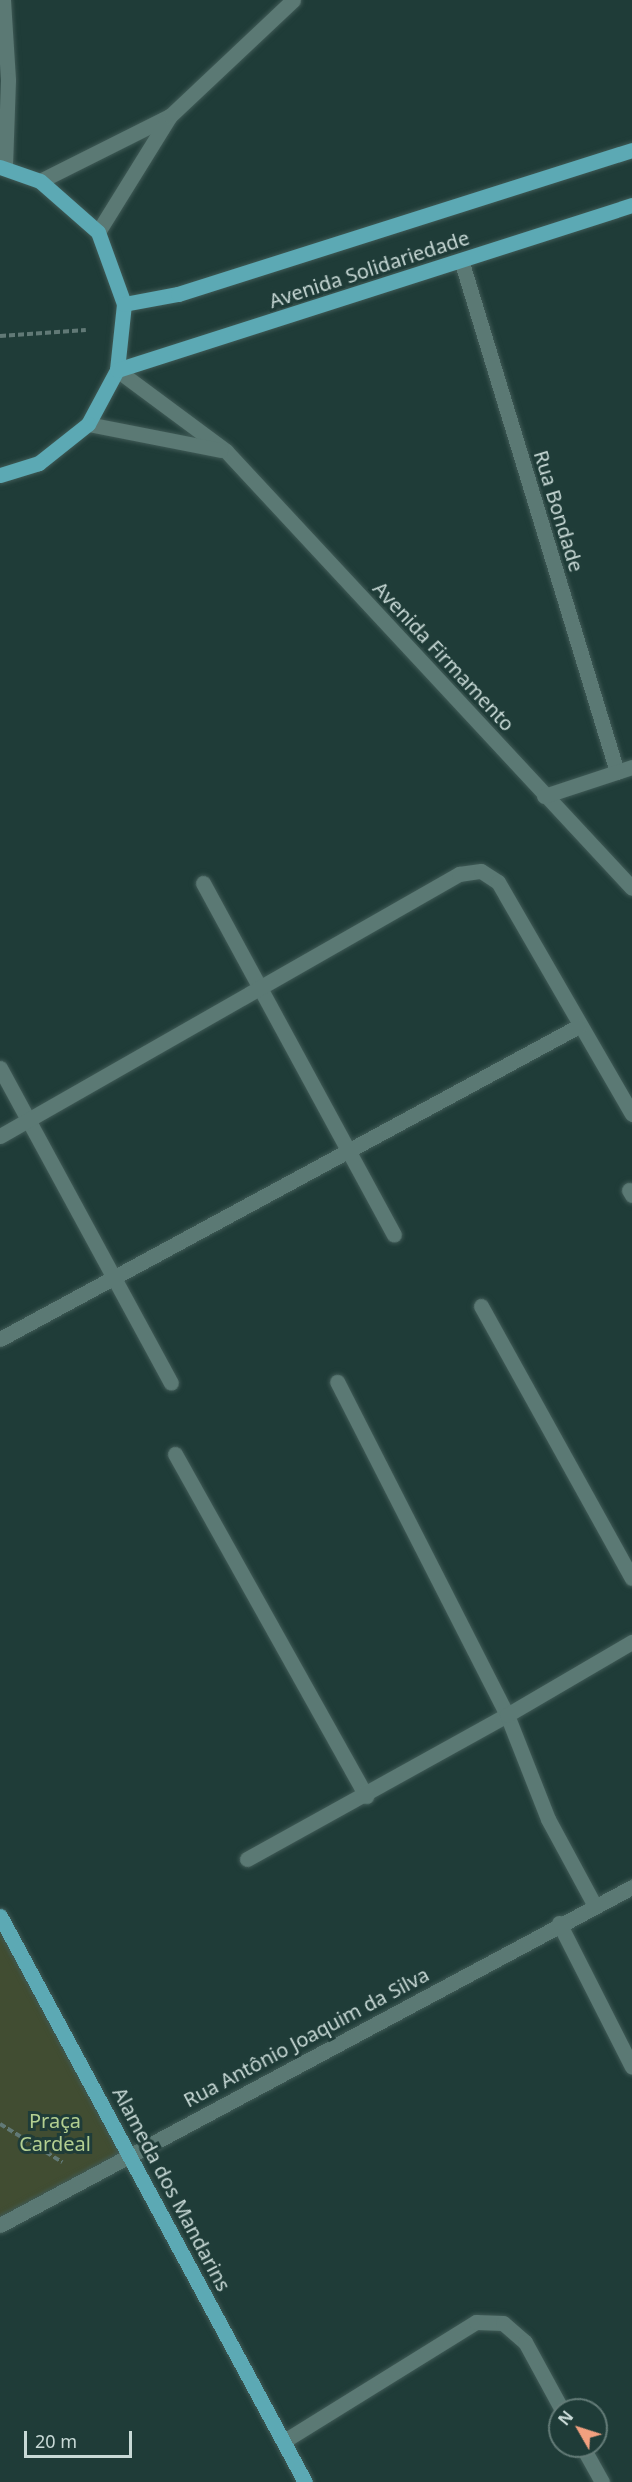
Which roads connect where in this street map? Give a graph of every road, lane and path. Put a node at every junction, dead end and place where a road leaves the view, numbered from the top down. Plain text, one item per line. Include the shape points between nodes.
1 (3, 0) edge
2 (292, 0) edge
3 (170, 116) junction
4 (632, 150) edge
5 (2, 167) edge
6 (40, 181) junction
7 (632, 205) edge
8 (98, 232) junction
9 (462, 262) junction
10 (124, 304) junction
11 (86, 330) dead end
12 (0, 336) edge
13 (117, 370) junction
14 (88, 424) junction
15 (226, 451) junction
16 (0, 475) edge
17 (632, 767) edge
18 (617, 772) junction
19 (544, 796) junction
20 (203, 883) dead end
21 (632, 888) edge
22 (260, 989) junction
23 (579, 1026) junction
24 (0, 1068) edge
25 (632, 1114) edge
26 (28, 1120) junction
27 (0, 1137) edge
28 (348, 1151) junction
29 (394, 1235) dead end
30 (112, 1278) junction
31 (480, 1306) dead end
32 (0, 1339) edge
33 (338, 1382) dead end
34 (171, 1383) dead end
35 (175, 1454) dead end
36 (632, 1578) edge
37 (632, 1642) edge
38 (507, 1715) junction
39 (366, 1796) junction
40 (247, 1859) dead end
41 (632, 1887) edge
42 (595, 1906) junction
43 (0, 1916) edge
44 (559, 1923) junction
45 (632, 2067) edge
46 (0, 2124) edge
47 (131, 2156) junction
48 (88, 2179) junction
49 (0, 2225) edge
50 (555, 2398) edge
51 (284, 2441) junction
52 (589, 2458) edge
53 (305, 2482) edge
54 (602, 2482) edge

1 - 5 street via 8,80
2 - 3 street
3 - 6 street
3 - 8 street
4 - 10 main road, Avenida Solidariedade via 178,294
5 - 6 main road
6 - 8 main road
7 - 9 main road, Avenida Solidariedade
8 - 10 main road
9 - 13 main road, Avenida Solidariedade
9 - 18 street, Rua Bondade
10 - 13 main road
11 - 12 path
13 - 14 main road
13 - 15 street, Avenida Firmamento
14 - 15 street
14 - 16 main road via 39,463
15 - 19 street, Avenida Firmamento
17 - 18 street
18 - 19 street
19 - 21 street, Avenida Firmamento
20 - 22 street
22 - 23 street via 459,874 481,872 498,882
22 - 26 street
22 - 28 street
23 - 25 street
23 - 28 street
24 - 26 street
26 - 27 street
26 - 30 street
28 - 29 street
28 - 30 street
30 - 32 street
30 - 34 street
31 - 36 street
33 - 38 street
35 - 39 street
37 - 38 street
38 - 39 street
38 - 42 street via 548,1819
39 - 40 street
41 - 42 street, Rua Antônio Joaquim da Silva
42 - 44 street, Rua Antônio Joaquim da Silva
43 - 47 main road, Alameda dos Mandarins
44 - 45 street
44 - 47 street, Rua Antônio Joaquim da Silva
46 - 48 path
47 - 48 street, Rua Antônio Joaquim da Silva
47 - 51 main road, Alameda dos Mandarins
48 - 49 street, Rua Antônio Joaquim da Silva
50 - 51 street via 525,2342 503,2323 476,2322
51 - 53 main road, Alameda dos Mandarins
52 - 54 street

